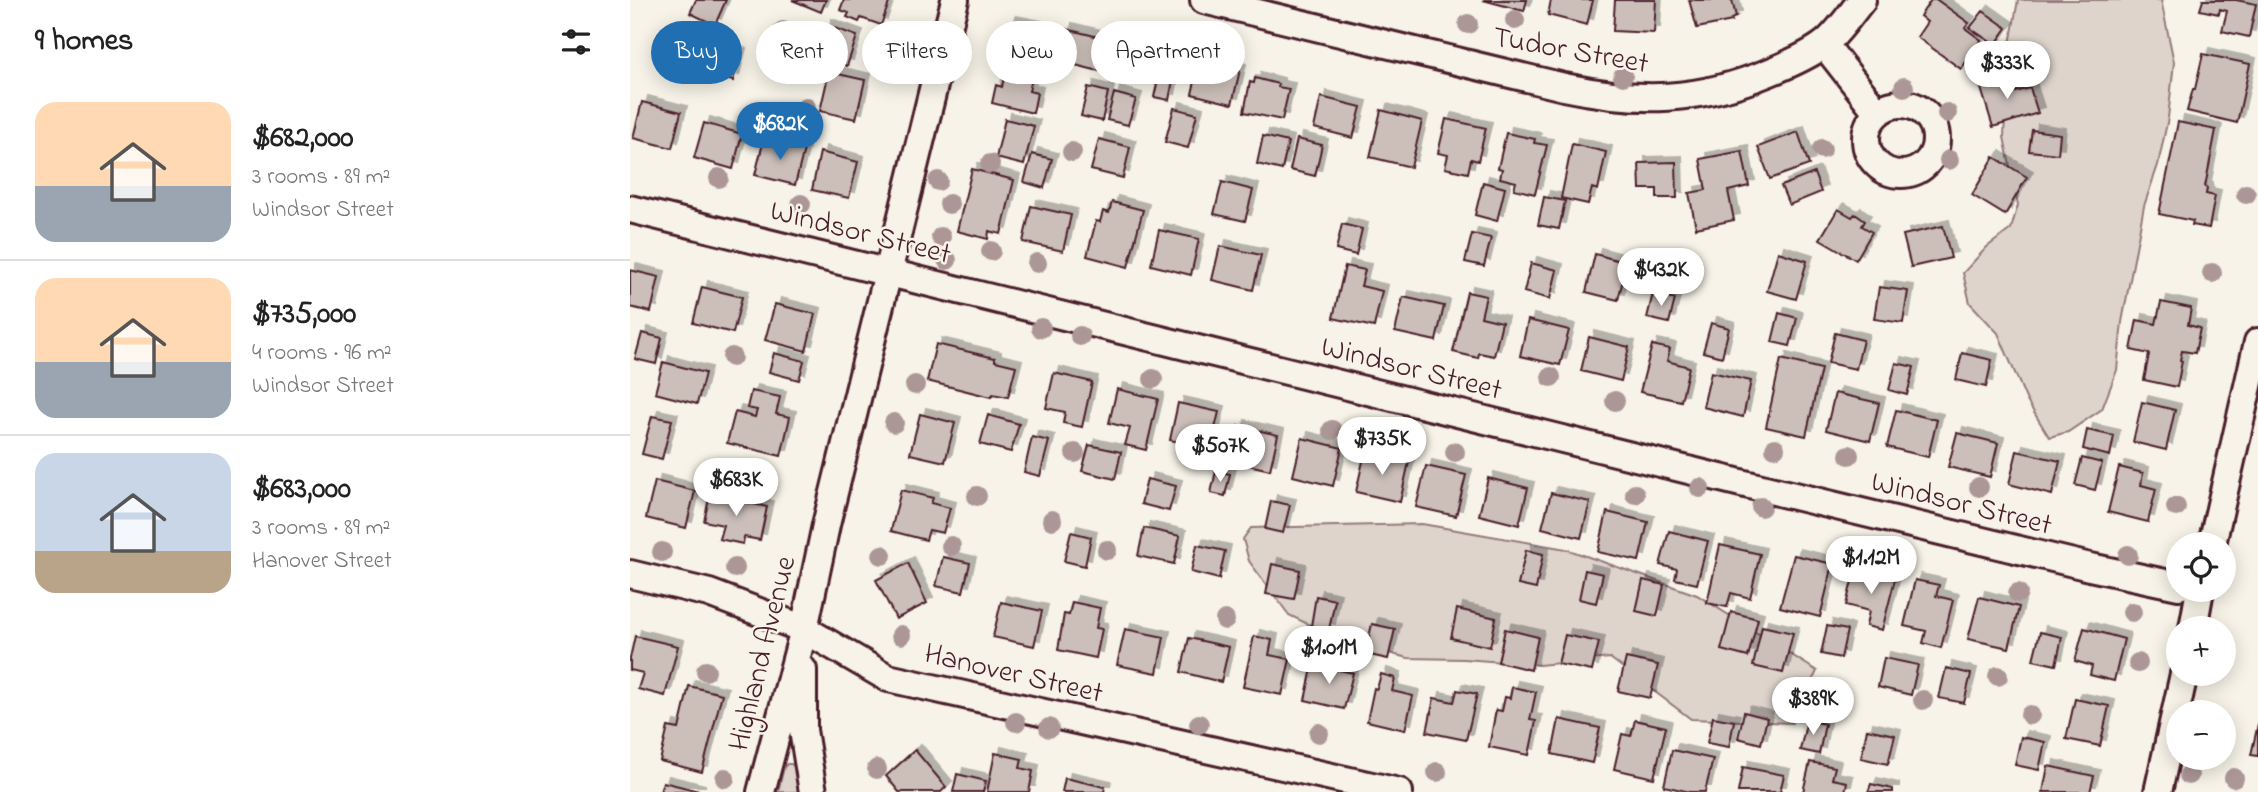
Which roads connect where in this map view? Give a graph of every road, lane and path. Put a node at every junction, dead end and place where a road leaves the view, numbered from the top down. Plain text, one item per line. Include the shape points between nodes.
1 (955, 0) edge
2 (1204, 0) edge
3 (1862, 0) edge
4 (1824, 44) junction
5 (1878, 113) dead end
6 (630, 209) edge
7 (890, 272) junction
8 (2258, 342) edge
9 (2215, 532) edge
10 (630, 574) edge
11 (2166, 583) edge
12 (804, 629) junction
13 (2181, 686) edge
14 (761, 792) edge
15 (813, 792) edge
16 (1399, 792) edge
17 (2158, 792) edge

1 - 7 street, Highland Avenue
2 - 4 street, Tudor Street via 1564,87 1650,99 1695,95 1742,83
3 - 4 street, Tudor Street
4 - 5 street
6 - 7 street, Windsor Street
7 - 11 street, Windsor Street
7 - 12 street, Highland Avenue
8 - 9 street
10 - 12 street, Hanover Street via 709,593
12 - 14 street, Highland Avenue
12 - 15 street via 803,730
12 - 16 street, Hanover Street via 888,678
13 - 17 street

